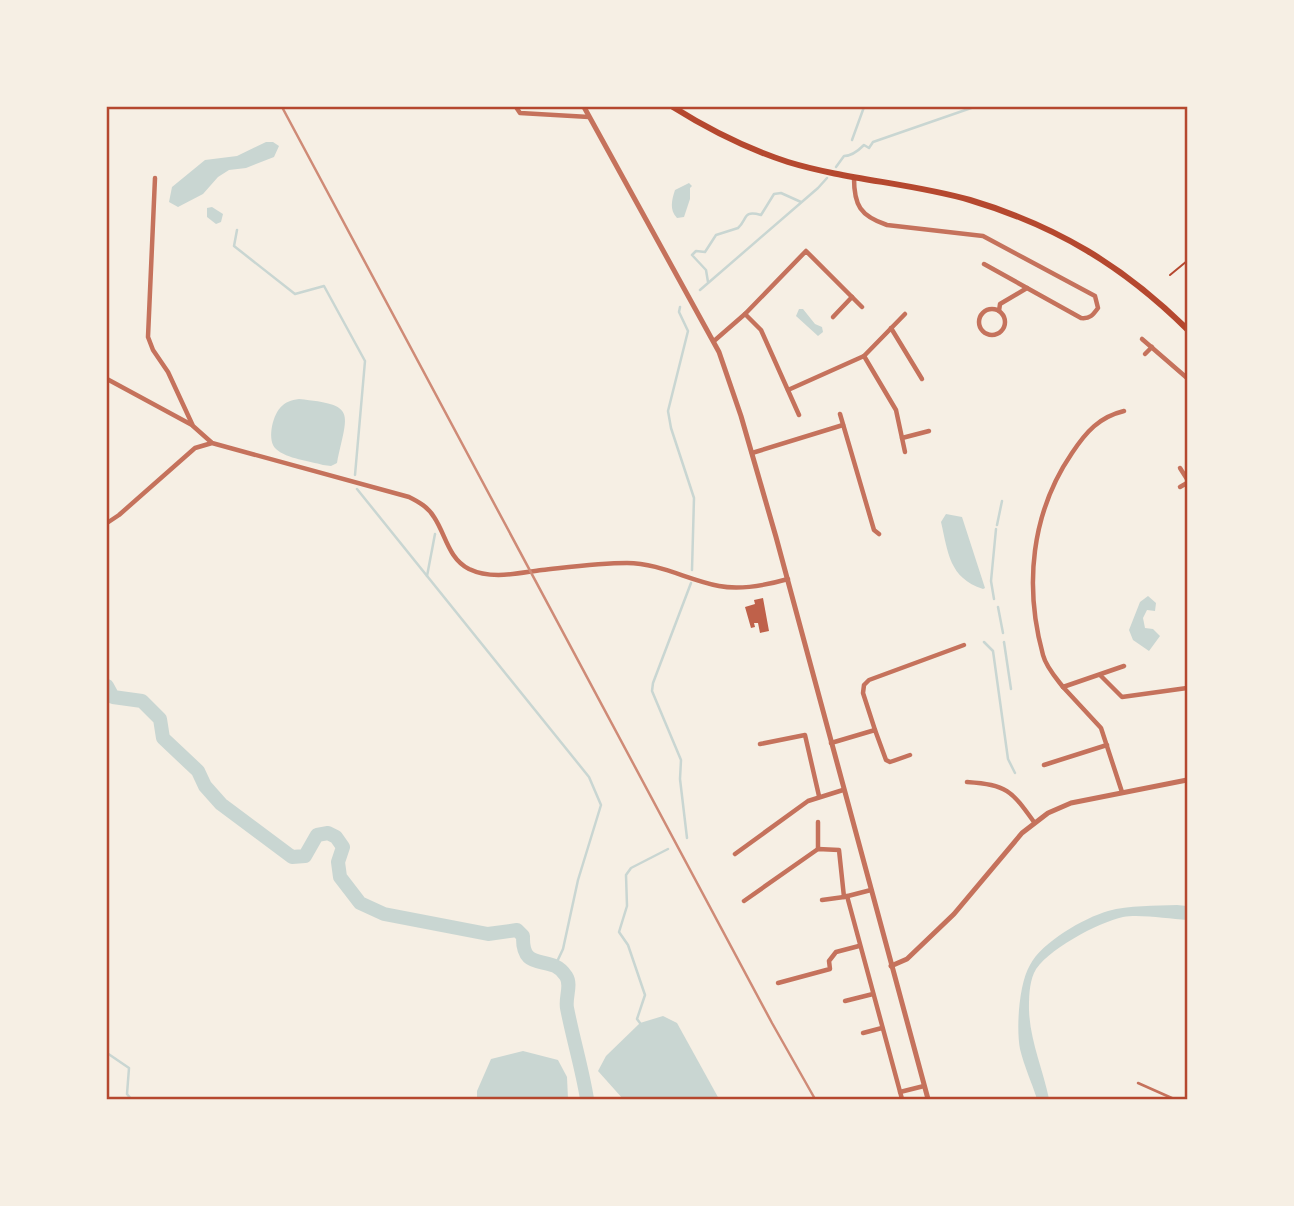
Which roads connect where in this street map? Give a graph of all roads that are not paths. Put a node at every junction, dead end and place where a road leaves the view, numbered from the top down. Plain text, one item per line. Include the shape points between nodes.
1 (516, 107) edge
2 (584, 107) edge
3 (673, 107) edge
4 (589, 117) junction
5 (155, 177) dead end
6 (855, 177) junction
7 (985, 264) dead end
8 (1027, 288) junction
9 (852, 297) junction
10 (862, 307) dead end
11 (999, 311) junction
12 (745, 314) junction
13 (905, 314) dead end
14 (833, 317) dead end
15 (891, 328) junction
16 (1187, 329) edge
17 (1142, 339) dead end
18 (714, 341) junction
19 (1152, 347) junction
20 (1145, 354) dead end
21 (864, 356) junction
22 (1187, 378) edge
23 (107, 379) edge
24 (922, 379) dead end
25 (788, 390) junction
26 (1124, 411) dead end
27 (840, 414) dead end
28 (799, 415) dead end
29 (843, 425) junction
30 (193, 426) junction
31 (929, 431) dead end
32 (902, 438) junction
33 (212, 443) junction
34 (905, 452) dead end
35 (752, 453) junction
36 (1180, 468) dead end
37 (1187, 481) edge
38 (1180, 487) dead end
39 (107, 523) edge
40 (879, 534) dead end
41 (788, 579) junction
42 (964, 645) dead end
43 (1124, 666) dead end
44 (1100, 675) junction
45 (1063, 687) junction
46 (1187, 688) edge
47 (875, 730) junction
48 (831, 743) junction
49 (760, 744) dead end
50 (1107, 745) junction
51 (911, 755) dead end
52 (1044, 765) dead end
53 (1187, 780) edge
54 (967, 782) dead end
55 (843, 790) junction
56 (1122, 792) junction
57 (819, 796) junction
58 (818, 822) dead end
59 (1034, 822) junction
60 (818, 849) junction
61 (735, 854) dead end
62 (871, 890) junction
63 (845, 896) junction
64 (822, 900) dead end
65 (744, 901) dead end
66 (859, 946) junction
67 (891, 966) junction
68 (778, 983) dead end
69 (873, 994) junction
70 (845, 1001) dead end
71 (882, 1028) junction
72 (863, 1033) dead end
73 (1138, 1083) dead end
74 (924, 1086) junction
75 (900, 1092) junction
76 (902, 1099) edge
77 (928, 1099) edge
78 (1174, 1099) edge

1 - 4 street via 520,113
2 - 4 street
3 - 6 main road via 746,146 788,162
4 - 18 street
5 - 30 street via 148,337
6 - 8 street via 858,205 875,221 983,236 1095,296 1098,308 1081,318
6 - 16 main road via 970,200 1044,226 1122,272
7 - 8 street
8 - 11 street via 1000,304
9 - 10 street
9 - 12 street via 806,251
9 - 14 street
11 - 11 street via 982,314 980,325 986,333 1003,330 1005,319
12 - 18 street
12 - 25 street via 761,330
13 - 15 street
15 - 21 street
15 - 24 street
17 - 19 street
18 - 35 street
19 - 20 street
19 - 22 street
21 - 25 street
21 - 32 street via 896,410
23 - 30 street
25 - 28 street
26 - 45 street via 1098,420 1082,438 1048,496 1039,525 1033,556 1035,617 1044,659
27 - 29 street
29 - 35 street
29 - 40 street
30 - 33 street
31 - 32 street
32 - 34 street
33 - 39 street via 195,448
33 - 41 street via 410,497 433,516 457,560 483,573 505,575 628,563 719,586
35 - 41 street
36 - 37 street
37 - 38 street
41 - 48 street
42 - 47 street via 869,680 863,693
43 - 44 street
44 - 45 street
44 - 46 street via 1122,697
45 - 50 street via 1101,728
47 - 48 street
47 - 51 street via 886,760
48 - 55 street
49 - 57 street via 805,735
50 - 52 street
50 - 56 street
53 - 56 street
54 - 59 street via 989,783 1008,791
55 - 57 street
55 - 62 street
56 - 59 street via 1071,803
57 - 61 street
58 - 60 street
59 - 67 street via 954,914 907,959
60 - 63 street via 839,850
60 - 65 street
62 - 63 street
62 - 67 street
63 - 64 street
63 - 66 street
66 - 68 street via 836,952 829,961 830,969
66 - 69 street
67 - 74 street
69 - 70 street
69 - 71 street
71 - 72 street
71 - 75 street
73 - 78 lane
74 - 75 street
74 - 77 street
75 - 76 street

